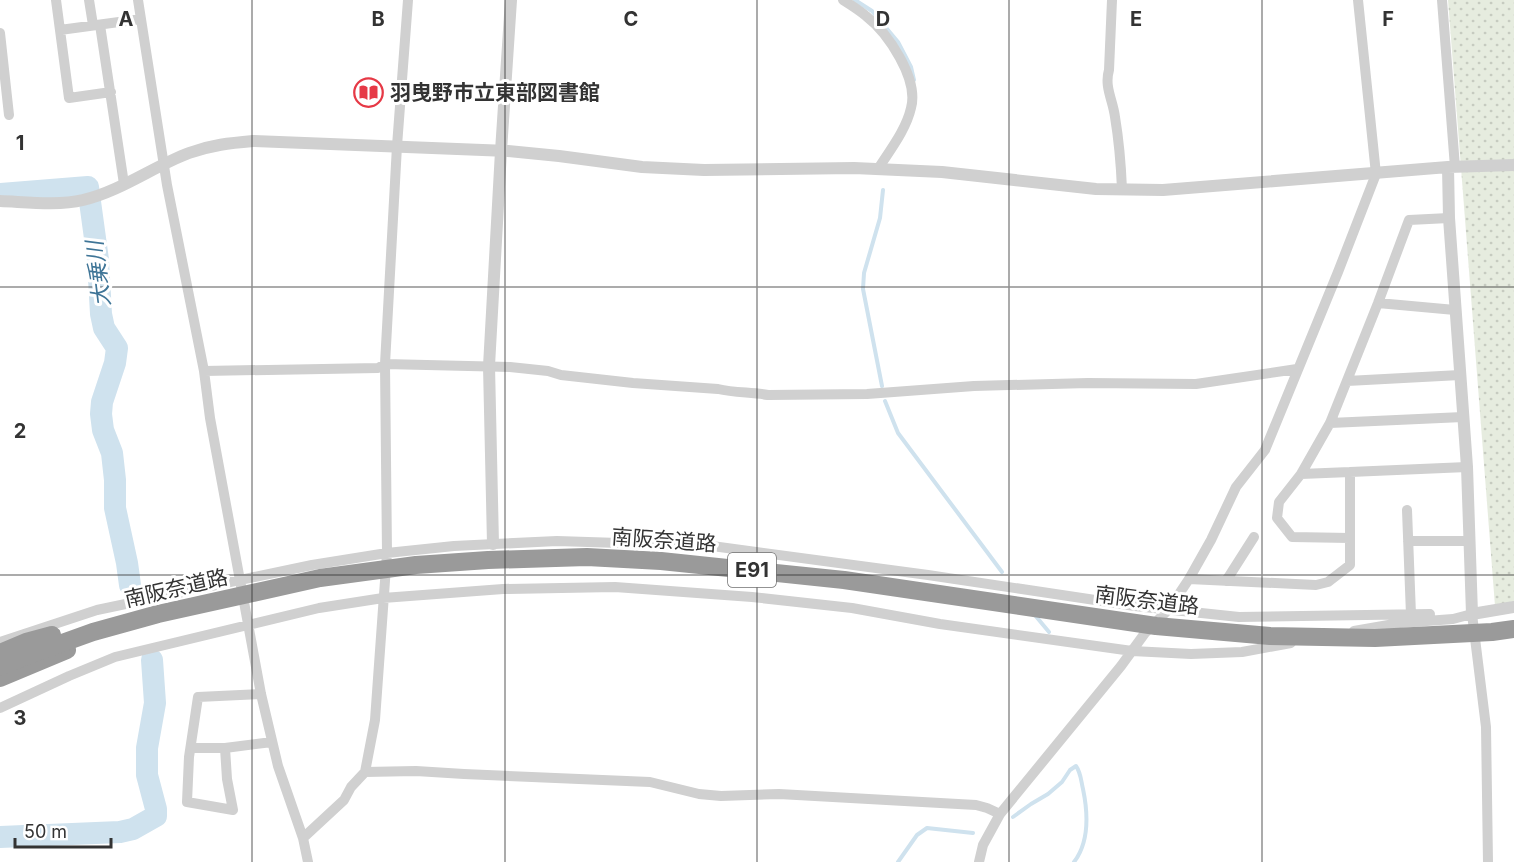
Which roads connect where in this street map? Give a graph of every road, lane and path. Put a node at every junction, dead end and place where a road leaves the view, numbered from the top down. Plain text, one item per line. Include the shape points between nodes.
1 (57, 0) edge
2 (89, 0) edge
3 (138, 0) edge
4 (408, 0) edge
5 (512, 0) edge
6 (843, 0) edge
7 (1112, 0) edge
8 (1358, 0) edge
9 (1442, 0) edge
10 (141, 19) junction
11 (97, 25) junction
12 (60, 30) junction
13 (0, 33) edge
14 (111, 92) junction
15 (9, 115) dead end
16 (397, 146) junction
17 (501, 151) junction
18 (165, 165) junction
19 (1514, 165) edge
20 (1457, 167) junction
21 (878, 169) junction
22 (1376, 174) junction
23 (124, 184) junction
24 (1122, 189) junction
25 (0, 201) edge
26 (1449, 218) junction
27 (1378, 303) junction
28 (1455, 310) junction
29 (385, 364) junction
30 (489, 366) junction
31 (1297, 369) junction
32 (204, 371) junction
33 (1460, 375) junction
34 (1347, 381) junction
35 (1463, 417) junction
36 (1330, 423) junction
37 (1467, 467) junction
38 (1350, 472) junction
39 (1301, 474) junction
40 (1407, 510) dead end
41 (1254, 537) dead end
42 (1350, 538) junction
43 (1470, 541) junction
44 (1408, 542) junction
45 (493, 544) junction
46 (387, 553) junction
47 (1189, 579) junction
48 (240, 580) junction
49 (1226, 581) junction
50 (383, 598) junction
51 (1514, 607) edge
52 (1170, 609) junction
53 (158, 614) junction
54 (1472, 614) junction
55 (1411, 615) junction
56 (1514, 621) edge
57 (248, 625) junction
58 (1514, 629) edge
59 (0, 642) edge
60 (1132, 651) junction
61 (0, 653) edge
62 (0, 667) edge
63 (0, 678) edge
64 (261, 694) junction
65 (0, 708) edge
66 (272, 742) junction
67 (190, 748) junction
68 (225, 748) junction
69 (365, 771) junction
70 (1000, 814) junction
71 (303, 838) junction
72 (308, 862) edge
73 (979, 862) edge
74 (1488, 862) edge

1 - 12 street
2 - 11 street
3 - 10 street
4 - 16 street
5 - 17 street
6 - 21 street via 867,16 887,38 905,66 911,89 912,107
7 - 24 street via 1106,78 1120,150
8 - 22 street
9 - 20 street
10 - 11 street
10 - 18 street
11 - 12 street
11 - 14 street
12 - 14 street via 69,98
13 - 15 street
14 - 23 street
16 - 17 street
16 - 18 street via 225,143 188,153
16 - 29 street
17 - 21 street via 704,170
17 - 30 street
18 - 23 street
18 - 32 street
19 - 20 street
20 - 22 street
20 - 26 street
21 - 24 street
22 - 24 street via 1163,190
22 - 31 street
23 - 25 street via 70,202
26 - 27 street via 1409,220
26 - 28 street
27 - 28 street
27 - 34 street
28 - 33 street
29 - 30 street
29 - 32 street via 378,368
29 - 46 street
30 - 31 street via 768,395 1088,383 1196,384
30 - 45 street
31 - 47 street via 1265,450 1236,487
32 - 48 street
33 - 34 street
33 - 35 street
34 - 36 street
35 - 36 street
35 - 37 street
36 - 39 street
37 - 38 street
37 - 43 street
38 - 39 street
38 - 42 street
39 - 42 street via 1279,502 1277,518 1292,537
40 - 44 street
41 - 49 street
42 - 49 street via 1350,566 1328,582 1316,585
43 - 44 street
43 - 54 street
44 - 55 street
45 - 46 street
45 - 52 street via 712,546
46 - 48 street
46 - 50 street
47 - 49 street
47 - 52 street
48 - 57 street
48 - 59 street via 97,610
50 - 57 street
50 - 60 street via 503,589 615,587 852,609
50 - 69 street via 375,720
51 - 54 street
52 - 55 street via 1239,616
52 - 60 street
53 - 58 highway, 南阪奈道路 / E91, bridge via 320,578 416,565 587,557 844,580 1156,626 1270,636 1375,638
53 - 62 highway, 南阪奈道路 / E91, bridge via 93,632
53 - 63 highway, bridge
54 - 55 street
54 - 60 street via 1242,652
54 - 74 street via 1486,727
56 - 61 highway, 南阪奈道路 / E91, bridge via 1373,630 1271,628 1158,617 732,557 587,549 417,557 316,570 128,612
57 - 64 street
57 - 65 street via 116,657
60 - 70 street
64 - 66 street
64 - 67 street via 198,698
66 - 68 street
66 - 71 street
67 - 68 street
67 - 68 street via 187,802 233,810
69 - 70 street via 650,782 720,796 779,794 976,805
69 - 71 street via 344,800
70 - 73 street via 983,845
71 - 72 street

